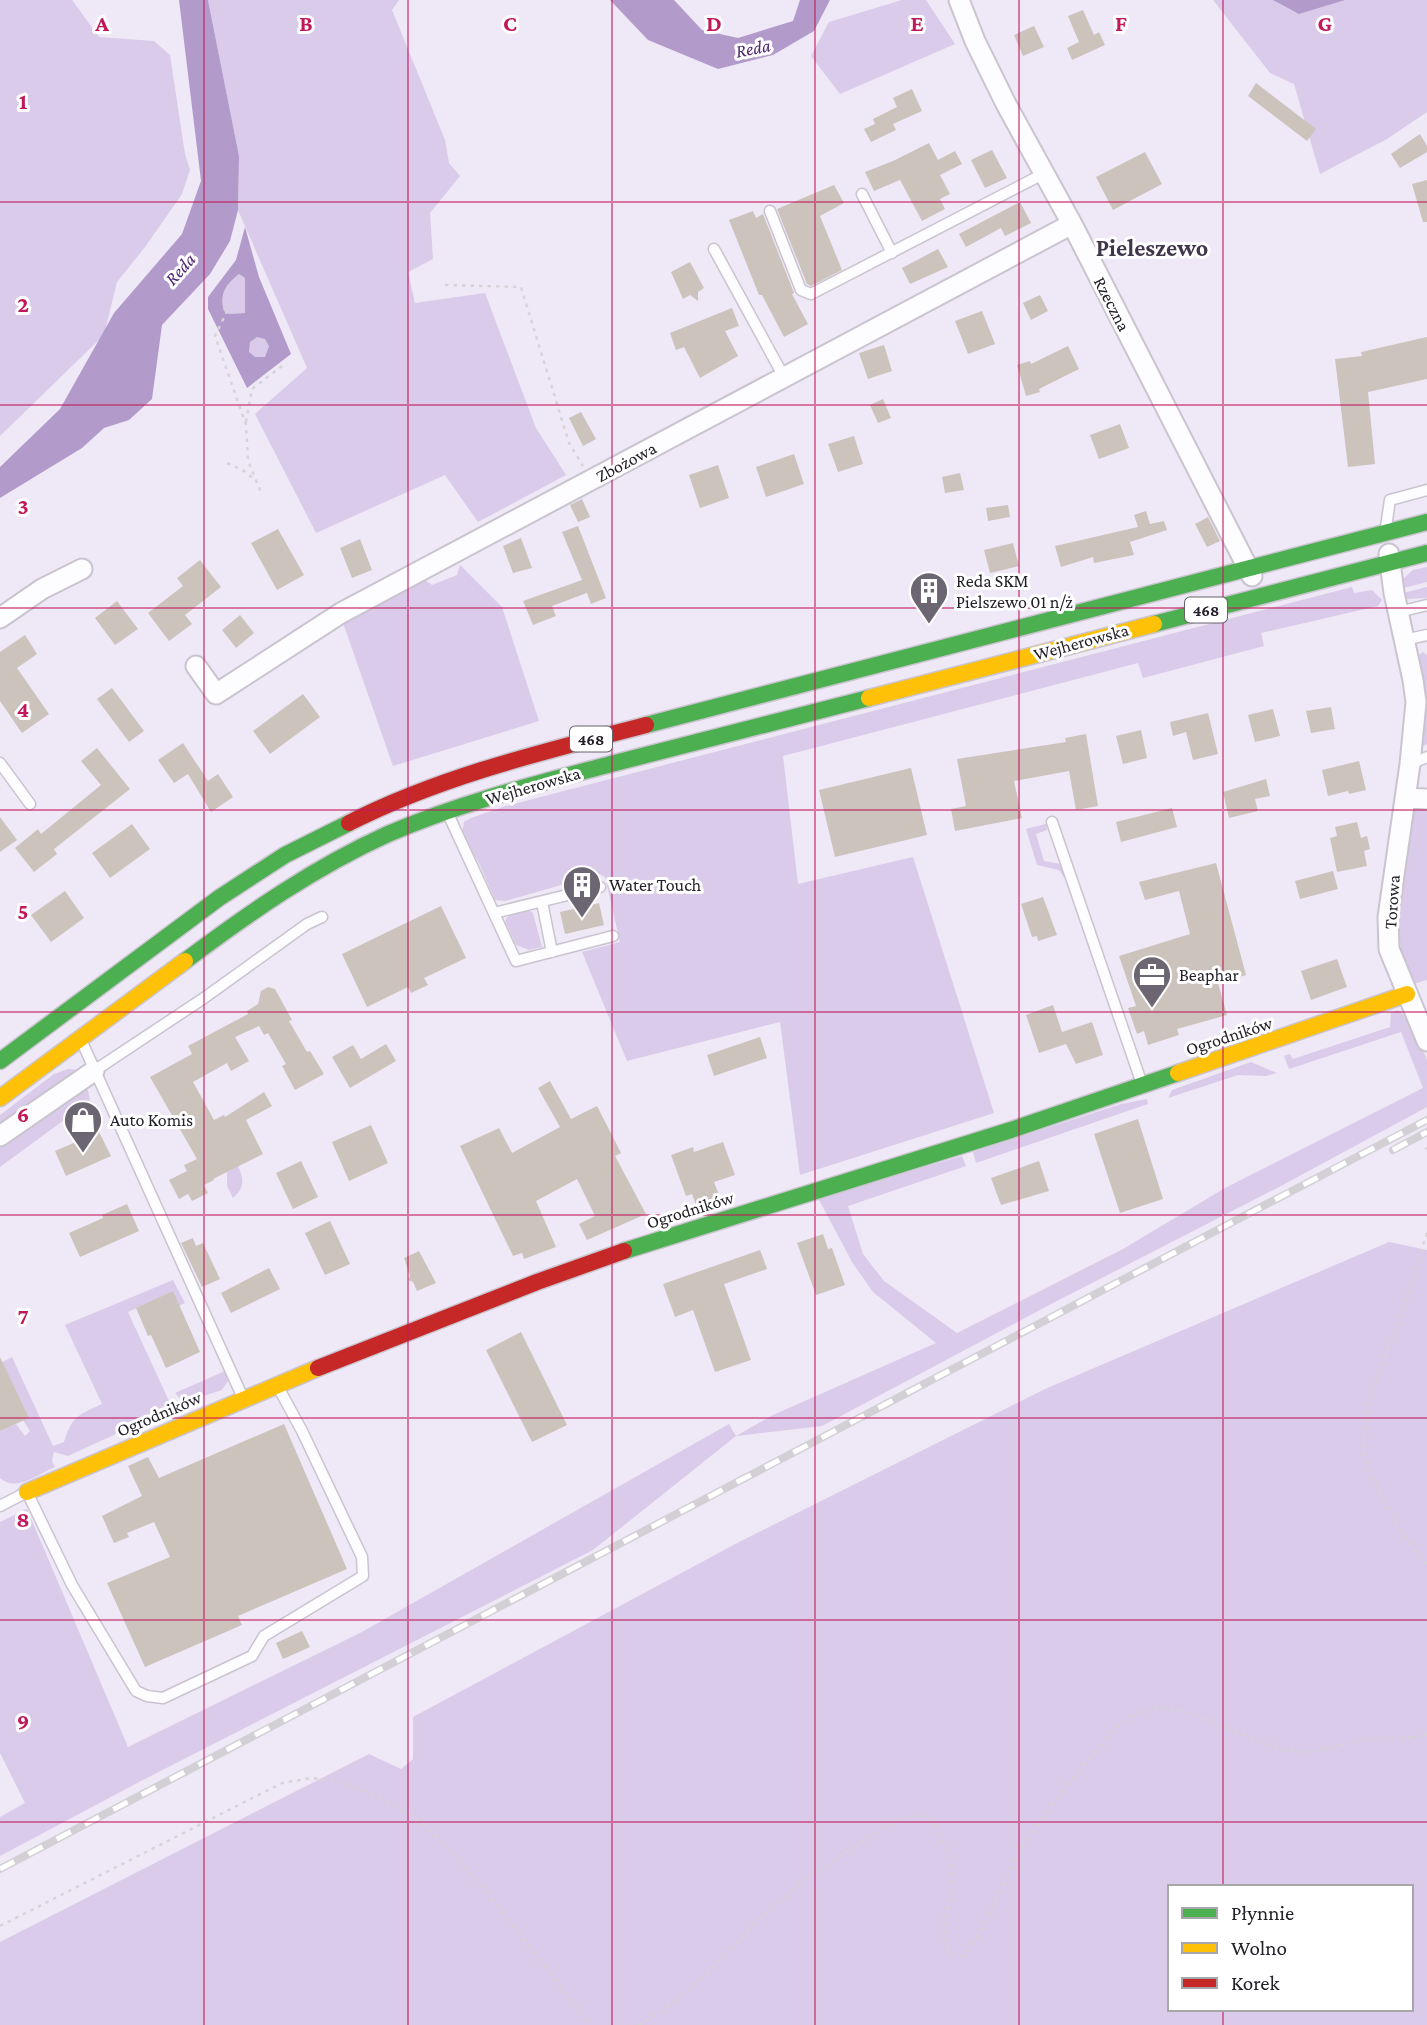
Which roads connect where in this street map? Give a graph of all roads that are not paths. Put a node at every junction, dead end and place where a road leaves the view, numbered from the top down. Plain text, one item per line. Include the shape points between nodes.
1 (959, 0) edge
2 (1045, 173) junction
3 (862, 194) dead end
4 (770, 211) dead end
5 (1072, 224) junction
6 (714, 249) dead end
7 (892, 253) junction
8 (784, 377) junction
9 (1427, 490) edge
10 (1427, 522) edge
11 (1385, 533) junction
12 (1427, 553) edge
13 (1391, 562) junction
14 (82, 569) dead end
15 (1250, 569) junction
16 (1258, 596) junction
17 (1427, 604) edge
18 (1398, 612) junction
19 (0, 618) edge
20 (1427, 635) edge
21 (1404, 640) junction
22 (196, 666) dead end
23 (1418, 761) edge
24 (0, 763) edge
25 (1405, 798) junction
26 (1427, 799) edge
27 (30, 804) dead end
28 (447, 812) junction
29 (1052, 822) dead end
30 (600, 887) dead end
31 (542, 901) junction
32 (494, 914) junction
33 (322, 917) dead end
34 (613, 936) dead end
35 (552, 951) junction
36 (1406, 994) junction
37 (80, 1038) junction
38 (1427, 1041) edge
39 (0, 1061) edge
40 (94, 1071) junction
41 (1142, 1084) junction
42 (0, 1098) edge
43 (0, 1136) edge
44 (277, 1384) junction
45 (243, 1398) junction
46 (27, 1492) junction
47 (0, 1506) edge

1 - 2 street, Rzeczna via 996,83
2 - 5 street, Rzeczna
2 - 7 lane
3 - 7 lane
4 - 7 lane via 801,290 811,294
5 - 8 street, Zbożowa
5 - 15 street, Rzeczna
6 - 8 lane
8 - 22 street, Zbożowa via 341,613 216,694
9 - 11 lane via 1390,500
10 - 11 main road, Wejherowska / 468
11 - 13 street
11 - 15 main road, Wejherowska / 468
12 - 13 main road, Wejherowska / 468
13 - 16 main road, Wejherowska / 468
13 - 18 street, Torowa
14 - 19 street
15 - 16 street
15 - 39 main road, Wejherowska / 468 via 552,750 390,804 285,855 230,891
16 - 28 main road, Wejherowska / 468 via 543,782
17 - 18 lane
18 - 21 street, Torowa
20 - 21 lane
21 - 23 street, Torowa via 1416,702
23 - 25 street, Torowa
24 - 27 lane
25 - 26 street
25 - 36 street, Torowa via 1388,917 1389,949
28 - 32 lane
28 - 37 main road, Wejherowska / 468 via 319,869 241,919
29 - 41 lane
30 - 31 lane
31 - 32 lane
31 - 35 lane
32 - 35 lane via 516,961
33 - 40 lane
34 - 35 lane
36 - 38 street, Torowa
36 - 41 main road, Ogrodników
37 - 40 lane
37 - 42 main road, Wejherowska / 468
40 - 43 street
40 - 45 lane
41 - 44 main road, Ogrodników via 1011,1130 609,1256
44 - 45 main road, Ogrodników
44 - 46 lane via 362,1557 363,1576 264,1636 252,1656 163,1698 136,1690 72,1585
45 - 46 main road, Ogrodników
46 - 47 lane, Ogrodników

